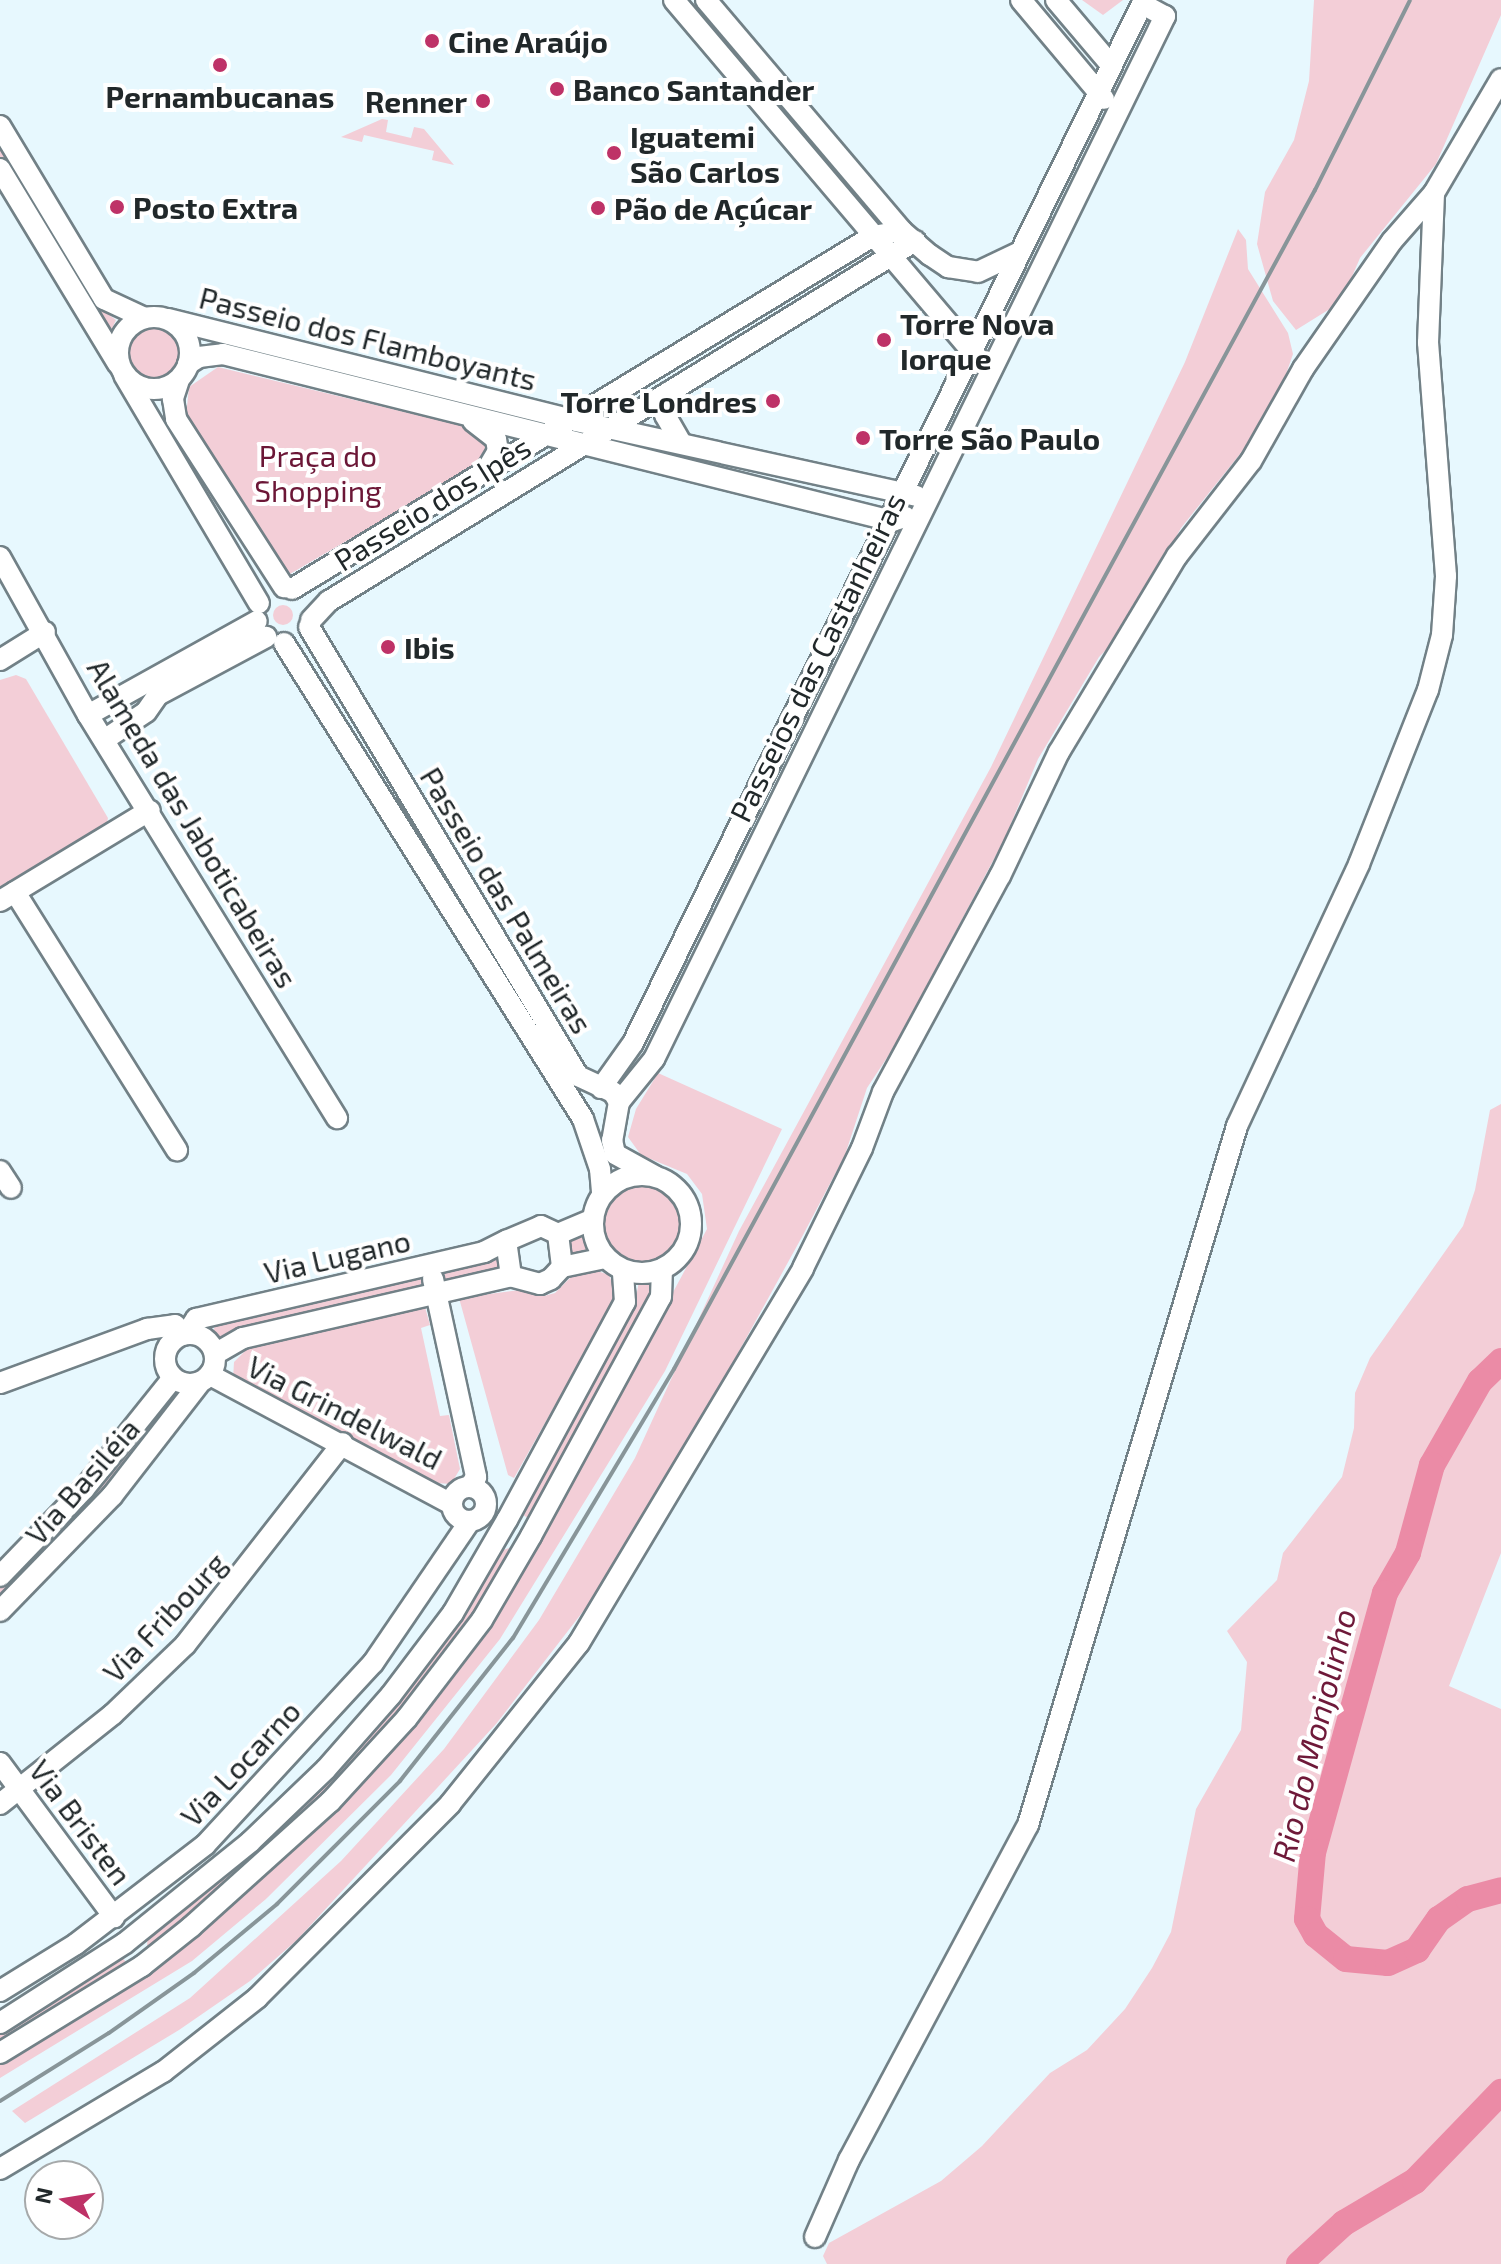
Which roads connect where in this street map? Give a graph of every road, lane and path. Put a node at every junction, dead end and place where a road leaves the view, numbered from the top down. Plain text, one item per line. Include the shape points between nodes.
1 (674, 0) edge
2 (706, 0) edge
3 (1021, 0) edge
4 (1056, 0) edge
5 (1110, 64) junction
6 (1501, 79) edge
7 (1098, 89) junction
8 (1111, 122) junction
9 (0, 126) edge
10 (0, 169) edge
11 (1434, 193) junction
12 (873, 236) junction
13 (908, 236) junction
14 (1020, 252) junction
15 (891, 255) junction
16 (807, 276) junction
17 (1001, 293) junction
18 (821, 298) junction
19 (1024, 303) junction
20 (145, 318) junction
21 (168, 319) junction
22 (951, 327) junction
23 (985, 328) junction
24 (1012, 328) junction
25 (972, 355) junction
26 (676, 358) junction
27 (993, 367) junction
28 (121, 370) junction
29 (183, 372) junction
30 (676, 388) junction
31 (624, 390) junction
32 (641, 410) junction
33 (463, 414) junction
34 (523, 418) junction
35 (576, 421) junction
36 (613, 427) junction
37 (549, 436) junction
38 (652, 436) junction
39 (681, 443) junction
40 (585, 444) junction
41 (515, 457) junction
42 (654, 462) junction
43 (482, 476) junction
44 (529, 478) junction
45 (866, 489) junction
46 (906, 490) junction
47 (927, 502) junction
48 (857, 512) junction
49 (917, 522) junction
50 (888, 526) junction
51 (906, 545) junction
52 (0, 557) edge
53 (288, 588) junction
54 (310, 623) junction
55 (266, 626) junction
56 (45, 632) junction
57 (0, 660) edge
58 (154, 687) junction
59 (88, 715) junction
60 (104, 740) junction
61 (150, 810) junction
62 (8, 897) edge
63 (633, 1043) junction
64 (654, 1059) junction
65 (595, 1086) junction
66 (619, 1102) junction
67 (337, 1118) dead end
68 (583, 1119) junction
69 (177, 1150) dead end
70 (655, 1176) junction
71 (602, 1194) junction
72 (593, 1219) junction
73 (558, 1234) junction
74 (506, 1241) junction
75 (605, 1258) junction
76 (430, 1265) junction
77 (562, 1267) junction
78 (662, 1269) junction
79 (623, 1270) junction
80 (511, 1276) junction
81 (436, 1291) junction
82 (185, 1334) junction
83 (121, 1337) junction
84 (215, 1354) junction
85 (165, 1355) junction
86 (173, 1378) junction
87 (204, 1380) junction
88 (0, 1383) edge
89 (343, 1443) junction
90 (471, 1485) junction
91 (452, 1504) junction
92 (507, 1520) junction
93 (470, 1521) junction
94 (531, 1536) junction
95 (0, 1576) edge
96 (0, 1611) edge
97 (0, 1763) edge
98 (19, 1792) junction
99 (0, 1804) edge
100 (114, 1917) junction
101 (125, 1943) junction
102 (142, 1966) junction
103 (0, 1991) edge
104 (0, 2023) edge
105 (0, 2053) edge
106 (0, 2169) edge
107 (815, 2237) dead end

1 - 12 street
2 - 13 street
3 - 7 street
4 - 5 street
5 - 7 street
5 - 8 street, Passeios das Castanheiras via 1142,4 1165,16
6 - 11 street
7 - 8 street
7 - 14 street
8 - 19 street, Passeios das Castanheiras
9 - 20 street via 104,299
10 - 28 street, Passeio das Palmeiras
11 - 106 street via 1392,241 1303,369 1266,439 1177,556 1059,752 1000,876 883,1092 862,1148 803,1268 579,1643 450,1804 257,1998 163,2072
11 - 107 street via 1428,343 1446,576 1442,635 1428,690 1359,864 1237,1126 1079,1669 1028,1825 849,2160
12 - 13 street
12 - 15 street
12 - 16 street, Passeio dos Ipês
13 - 14 street via 938,262 968,272 998,266
13 - 15 street, Passeio dos Ipês
14 - 17 street
15 - 18 street, Passeio dos Ipês
15 - 22 street
16 - 18 street
16 - 26 street, Passeio dos Ipês
17 - 19 street
17 - 23 street
18 - 30 street, Passeio dos Ipês
19 - 24 street, Passeios das Castanheiras
20 - 21 street
20 - 28 street via 119,340
21 - 29 street via 185,334
21 - 34 street, Passeio dos Flamboyants
22 - 23 street
22 - 25 street
23 - 24 street
23 - 25 street
24 - 27 street, Passeios das Castanheiras
25 - 27 street
25 - 46 street
26 - 30 street
26 - 31 street, Passeio dos Ipês
27 - 47 street, Passeios das Castanheiras
28 - 29 street via 133,384 156,390
28 - 55 street, Passeio das Palmeiras
29 - 33 street, Passeio dos Flamboyants via 199,357 223,354
29 - 53 street via 173,399 176,419
30 - 32 street, Passeio dos Ipês
30 - 39 street via 665,415
31 - 32 street
31 - 35 street, Passeio dos Ipês
32 - 36 street, Passeio dos Ipês
33 - 34 street, Passeio dos Flamboyants
33 - 43 street via 496,439 498,451
34 - 35 street, Passeio dos Flamboyants
34 - 37 street, Passeio dos Flamboyants
35 - 36 street, Passeio dos Flamboyants
35 - 37 street, Passeio dos Ipês
36 - 38 street, Passeio dos Flamboyants
36 - 40 street, Passeio dos Ipês
37 - 40 street, Passeio dos Flamboyants
37 - 41 street, Passeio dos Ipês
38 - 39 street, Passeio dos Flamboyants
38 - 42 street via 648,446
39 - 45 street, Passeio dos Flamboyants
40 - 42 street, Passeio dos Flamboyants
40 - 44 street, Passeio dos Ipês
41 - 43 street, Passeio dos Ipês
41 - 44 street
42 - 48 street, Passeio dos Flamboyants
43 - 53 street, Passeio dos Ipês
44 - 54 street, Passeio dos Ipês via 329,601
45 - 46 street, Passeio dos Flamboyants
45 - 48 street
46 - 47 street, Passeio dos Flamboyants
46 - 50 street
47 - 49 street, Passeios das Castanheiras
48 - 50 street, Passeio dos Flamboyants
49 - 50 street, Passeio dos Flamboyants via 908,516
49 - 51 street, Passeios das Castanheiras
50 - 51 street
50 - 63 street
51 - 64 street, Passeios das Castanheiras
52 - 56 street, Alameda das Jaboticabeiras
53 - 54 street via 305,597
53 - 55 street via 269,592
54 - 55 street via 299,639
54 - 65 street, Passeio das Palmeiras via 578,1076
55 - 58 street
55 - 68 street, Passeio das Palmeiras
56 - 57 street
56 - 59 street, Alameda das Jaboticabeiras
58 - 59 street
58 - 60 street via 146,712
59 - 60 street, Alameda das Jaboticabeiras
60 - 61 street, Alameda das Jaboticabeiras
61 - 62 street
61 - 67 street, Alameda das Jaboticabeiras
62 - 69 street
63 - 64 street
63 - 65 street
64 - 66 street, Passeios das Castanheiras
65 - 66 street, Passeio das Palmeiras via 613,1092
65 - 68 street
66 - 70 street via 613,1149
68 - 71 street, Passeio das Palmeiras via 600,1169
70 - 71 street via 625,1177
70 - 78 street via 682,1195 690,1216 684,1248
71 - 72 street
72 - 73 street, Via Lugano
72 - 75 street
73 - 74 street, Via Lugano via 541,1226
73 - 77 street
74 - 76 street, Via Lugano via 500,1248
74 - 80 street
75 - 77 street, Via Lugano
75 - 79 street
76 - 81 street
76 - 82 street, Via Lugano via 196,1319
77 - 80 street, Via Lugano via 546,1283
78 - 79 street
78 - 94 street via 661,1297
79 - 92 street via 625,1302
80 - 81 street, Via Lugano
81 - 84 street, Via Lugano via 243,1338
81 - 90 street via 476,1477
82 - 83 street via 175,1325
82 - 84 street via 209,1342
82 - 85 street
83 - 85 street
83 - 88 street
84 - 87 street
85 - 86 street
86 - 87 street
86 - 95 street, Via Basiléia via 84,1489
87 - 89 street, Via Grindelwald
87 - 96 street, Via Basiléia via 112,1496
89 - 91 street, Via Grindelwald
89 - 98 street, Via Fribourg via 185,1645
90 - 91 street via 458,1490
90 - 93 street via 487,1502 484,1513
91 - 93 street via 455,1514
92 - 94 street
92 - 101 street via 429,1646 326,1769 250,1842
93 - 100 street, Via Locarno via 373,1663 205,1845
94 - 102 street via 482,1620 382,1748 236,1890
97 - 98 street, Via Bristen
98 - 99 street, Via Fribourg
98 - 100 street, Via Bristen
100 - 103 street, Via Locarno
101 - 102 street
101 - 104 street
102 - 105 street

